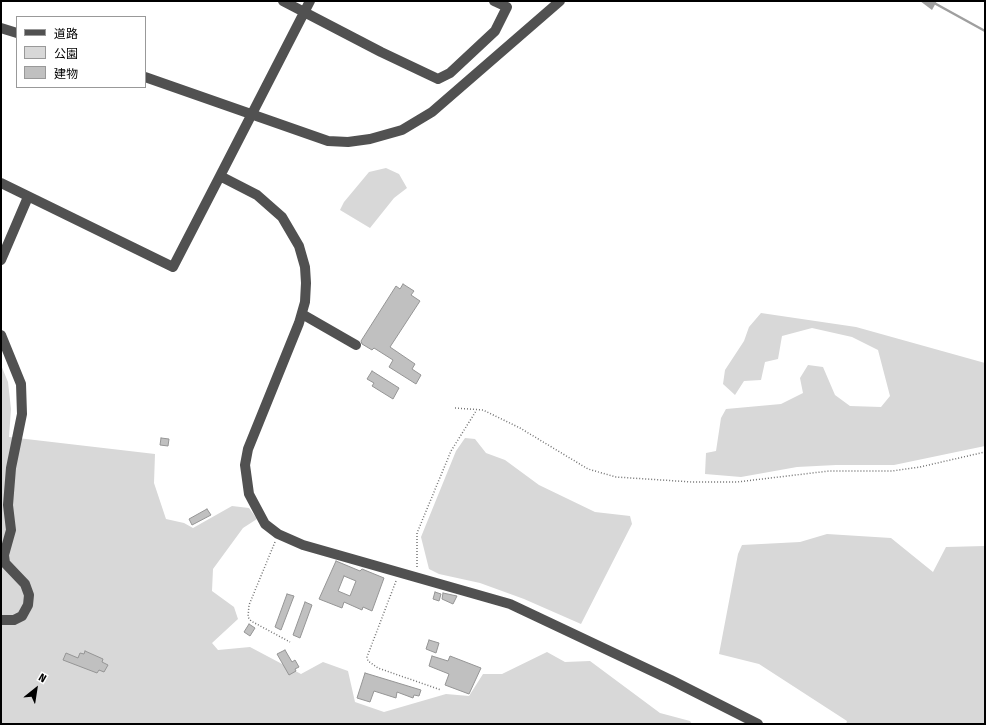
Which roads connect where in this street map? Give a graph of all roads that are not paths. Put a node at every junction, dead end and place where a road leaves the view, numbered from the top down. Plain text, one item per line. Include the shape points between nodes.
1 (283, 1) edge
2 (310, 1) edge
3 (494, 1) edge
4 (560, 1) edge
5 (304, 12) junction
6 (1, 28) edge
7 (16, 33) edge
8 (146, 77) edge
9 (251, 114) junction
10 (220, 176) junction
11 (1, 182) edge
12 (28, 197) junction
13 (1, 260) edge
14 (302, 314) junction
15 (1, 335) edge
16 (356, 345) dead end
17 (1, 620) edge
18 (758, 724) edge

1 - 5 street
2 - 5 street
3 - 5 street via 507,7 495,31 450,73 438,79
4 - 9 street via 432,112 402,130 370,139 328,142
5 - 9 street
6 - 7 street
8 - 9 street
9 - 10 street
10 - 12 street via 173,267
10 - 14 street via 257,195 282,217 299,246 305,267 305,302
11 - 12 street
12 - 13 street
14 - 16 street
14 - 18 street via 248,449 245,465 249,494 265,524 278,534 303,545 510,604
15 - 17 street via 21,384 22,414 10,468 10,530 4,555 5,563 25,584 29,595 22,616 14,620

